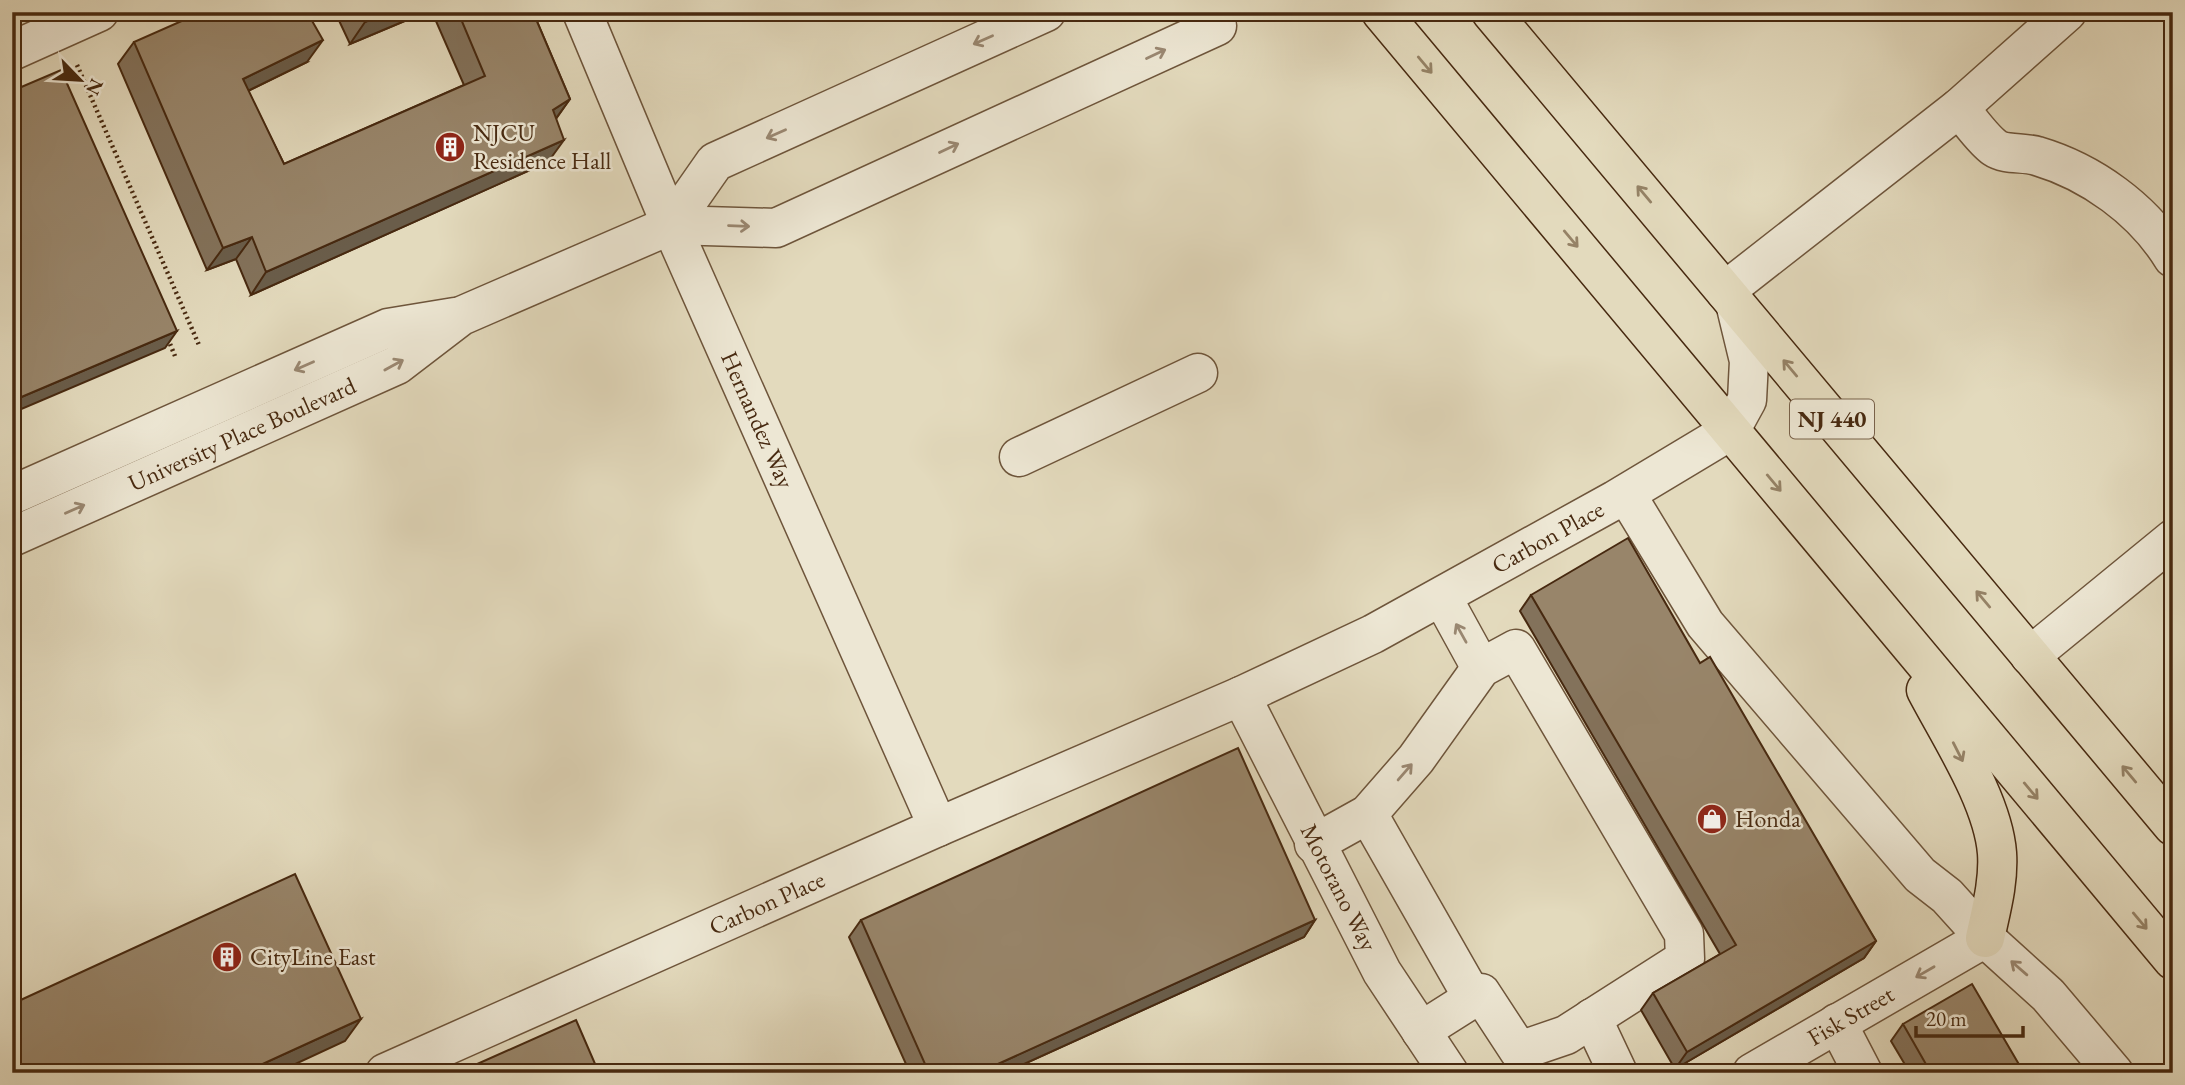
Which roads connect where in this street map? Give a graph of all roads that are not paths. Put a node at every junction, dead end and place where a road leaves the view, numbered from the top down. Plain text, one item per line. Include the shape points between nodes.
1 (99, 12) edge
2 (582, 12) edge
3 (1046, 12) edge
4 (1207, 12) edge
5 (1381, 12) edge
6 (1491, 12) edge
7 (2067, 12) edge
8 (12, 51) edge
9 (1959, 108) junction
10 (671, 225) junction
11 (2173, 258) edge
12 (1730, 297) junction
13 (461, 316) junction
14 (1198, 373) dead end
15 (1730, 431) junction
16 (1019, 457) dead end
17 (1626, 494) junction
18 (12, 495) edge
19 (12, 537) edge
20 (2173, 539) edge
21 (1442, 597) junction
22 (1893, 626) junction
23 (2030, 656) junction
24 (1481, 668) junction
25 (1241, 696) junction
26 (1368, 814) junction
27 (2173, 826) edge
28 (938, 827) junction
29 (1314, 844) junction
30 (1984, 938) junction
31 (2173, 960) edge
32 (1473, 998) junction
33 (1592, 1018) junction
34 (1837, 1024) junction
35 (1421, 1031) junction
36 (385, 1073) edge
37 (1448, 1073) edge
38 (1618, 1073) edge
39 (1752, 1073) edge
40 (1863, 1073) edge
41 (2114, 1073) edge

1 - 8 street
2 - 10 street, Hernandez Way
3 -> 10 street via 715,162
10 -> 4 street via 776,228 1217,26
5 -> 15 highway
12 -> 6 highway, NJ 440
7 - 9 street
9 - 11 street via 1996,149 2060,163 2110,190 2146,222
9 - 12 street
10 - 13 street, University Place Boulevard
10 - 28 street, Hernandez Way
12 - 15 street via 1749,361 1747,400
23 -> 12 highway, NJ 440
13 -> 18 street, University Place Boulevard via 388,328
19 -> 13 street, University Place Boulevard via 397,365
14 - 16 street
15 - 17 street, Carbon Place
15 -> 22 highway
17 - 21 street, Carbon Place
17 - 30 street via 1705,624 1920,875 1947,896
20 - 23 street
24 -> 21 street
21 - 25 street, Carbon Place
22 -> 30 highway via 1985,803 1997,851 1996,888
22 -> 31 highway
27 -> 23 highway, NJ 440
26 -> 24 street via 1416,759
24 - 33 street via 1516,649 1684,934 1685,960
25 - 28 street, Carbon Place
25 - 29 street, Motorano Way
26 - 29 street
26 - 32 street
28 - 36 street, Carbon Place
29 - 35 street, Motorano Way via 1382,972
30 -> 34 street, Fisk Street
41 -> 30 street via 2048,995
32 - 33 street via 1481,993 1520,1051 1566,1035
32 - 35 street
33 - 38 street
34 - 39 street, Fisk Street
34 - 40 street
35 - 37 street, Motorano Way

